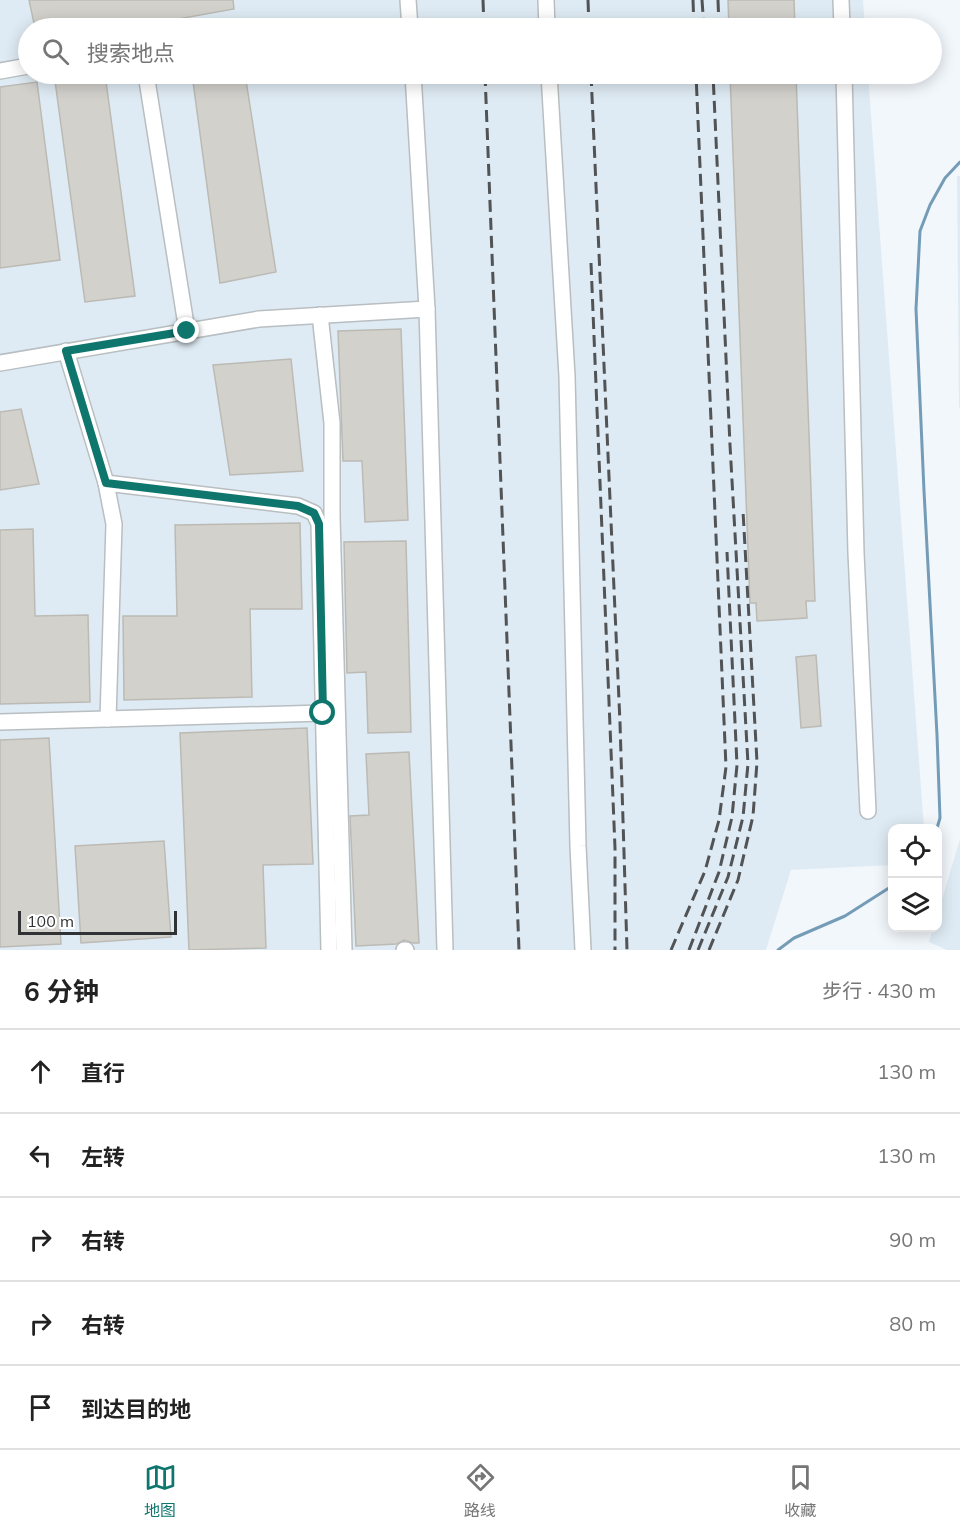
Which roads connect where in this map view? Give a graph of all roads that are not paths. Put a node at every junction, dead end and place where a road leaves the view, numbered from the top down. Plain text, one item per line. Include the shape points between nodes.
1 (408, 0) edge
2 (546, 0) edge
3 (841, 0) edge
4 (409, 18) edge
5 (547, 18) edge
6 (842, 18) edge
7 (18, 68) edge
8 (0, 71) edge
9 (148, 84) edge
10 (414, 84) edge
11 (550, 84) edge
12 (844, 84) edge
13 (427, 309) junction
14 (320, 315) junction
15 (187, 331) junction
16 (66, 351) junction
17 (0, 363) edge
18 (106, 483) junction
19 (323, 713) junction
20 (108, 719) junction
21 (0, 722) edge
22 (868, 811) dead end
23 (329, 950) edge
24 (344, 950) edge
25 (445, 950) edge
26 (583, 950) edge

1 - 4 street
2 - 5 street
3 - 6 street
7 - 8 street
9 - 15 street
10 - 13 street
11 - 26 street via 567,376
12 - 22 street via 856,553
13 - 14 street
13 - 25 street
14 - 15 street
14 - 24 street via 333,423
15 - 16 street
16 - 17 street
16 - 18 street
18 - 19 street via 298,506 314,513 319,524
18 - 20 street via 114,524
19 - 20 street
19 - 23 street
20 - 21 street

